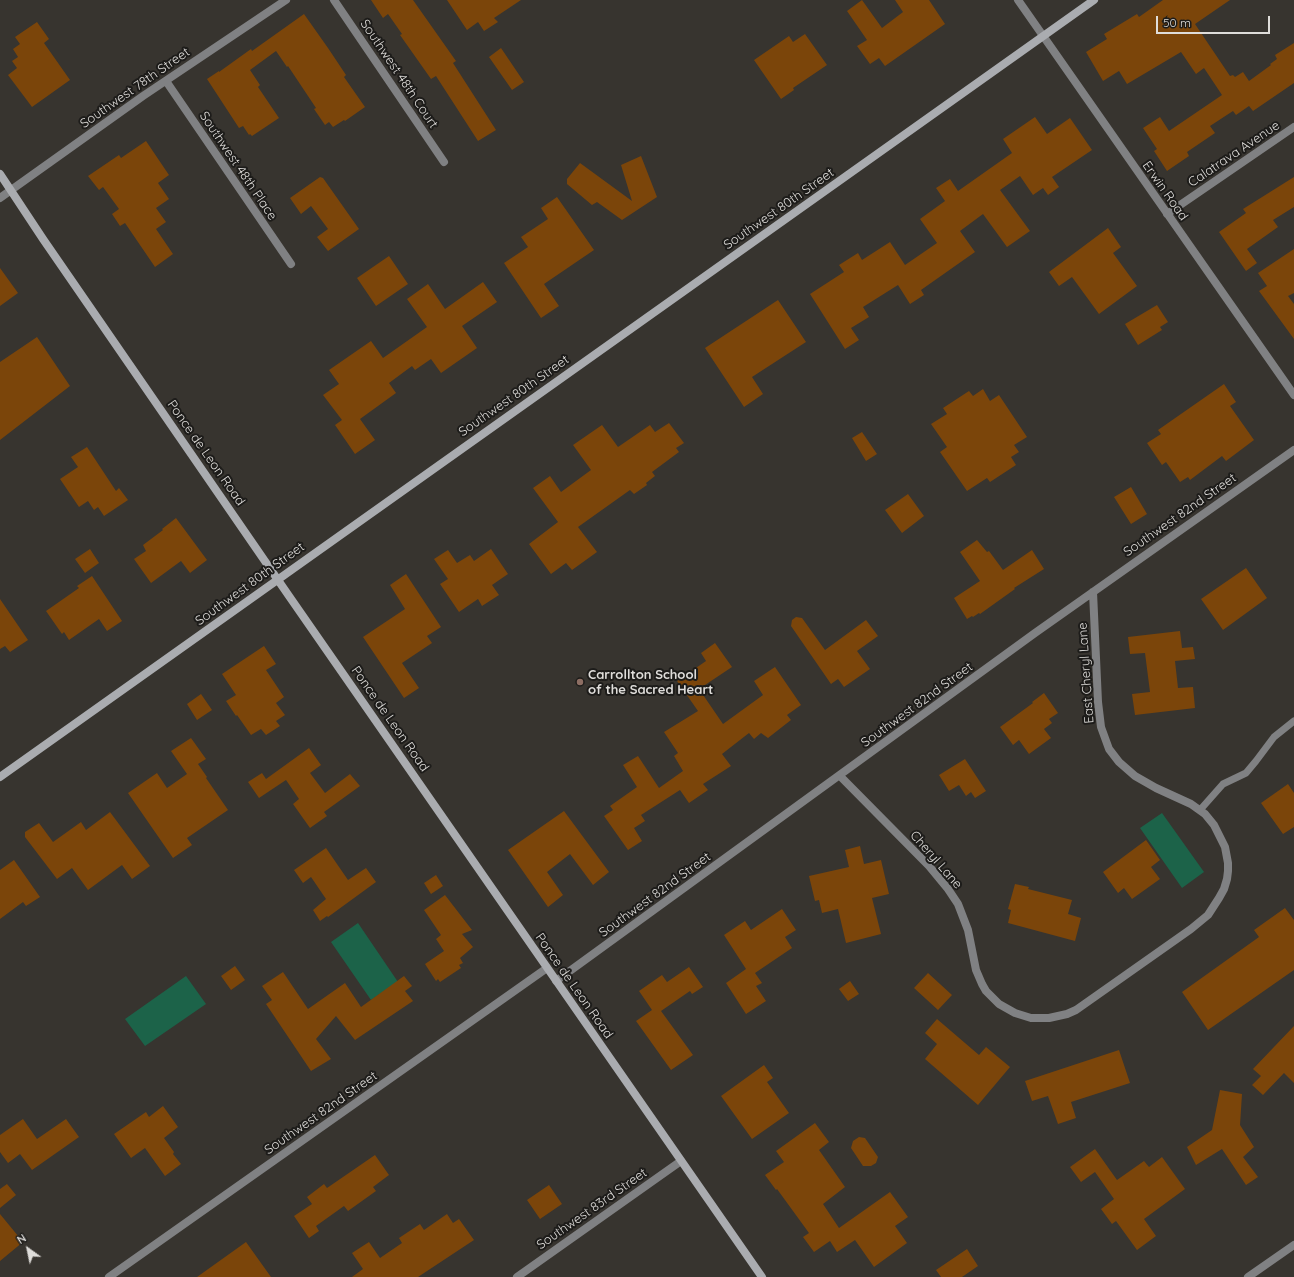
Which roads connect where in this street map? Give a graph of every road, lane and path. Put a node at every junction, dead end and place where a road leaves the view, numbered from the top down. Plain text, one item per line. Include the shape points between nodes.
1 (286, 0) edge
2 (334, 0) edge
3 (1018, 0) edge
4 (1094, 0) edge
5 (1043, 36) junction
6 (166, 81) junction
7 (1294, 127) edge
8 (444, 162) dead end
9 (0, 174) edge
10 (11, 190) junction
11 (0, 198) edge
12 (1167, 214) junction
13 (291, 264) dead end
14 (1294, 395) edge
15 (1294, 450) edge
16 (278, 579) junction
17 (1093, 592) junction
18 (1294, 720) edge
19 (840, 776) junction
20 (0, 777) edge
21 (1200, 810) junction
22 (1141, 965) joint
23 (547, 968) junction
24 (556, 981) junction
25 (681, 1161) junction
26 (1294, 1245) edge
27 (109, 1277) edge
28 (517, 1277) edge
29 (762, 1277) edge
30 (1248, 1277) edge

1 - 6 street, Southwest 78th Street
2 - 8 street, Southwest 48th Court
3 - 5 street, Erwin Road
4 - 5 street, Southwest 80th Street
5 - 12 street, Erwin Road
5 - 16 street, Southwest 80th Street
6 - 10 street, Southwest 78th Street
6 - 13 street, Southwest 48th Place
7 - 12 street, Calatrava Avenue
9 - 10 street, Ponce de Leon Road
10 - 11 street, Southwest 78th Street
10 - 16 street, Ponce de Leon Road
12 - 14 street, Erwin Road
15 - 17 street, Southwest 82nd Street
16 - 20 street, Southwest 80th Street
16 - 23 street, Ponce de Leon Road
17 - 19 street, Southwest 82nd Street
17 - 21 street, East Cheryl Lane via 1098,702 1106,743 1118,762 1134,776
18 - 21 lane via 1274,737 1246,773 1223,784
19 - 22 street, Cheryl Lane via 948,888 958,904 968,930 978,978 986,991 1008,1010 1023,1017 1039,1019 1067,1014 1085,1005
19 - 24 street, Southwest 82nd Street
21 - 22 street, East Cheryl Lane via 1214,825 1225,846 1228,871 1224,889 1201,922
23 - 24 street, Ponce de Leon Road
23 - 27 street, Southwest 82nd Street
24 - 25 street, Ponce de Leon Road
25 - 28 street, Southwest 83rd Street
25 - 29 street, Ponce de Leon Road
26 - 30 street

